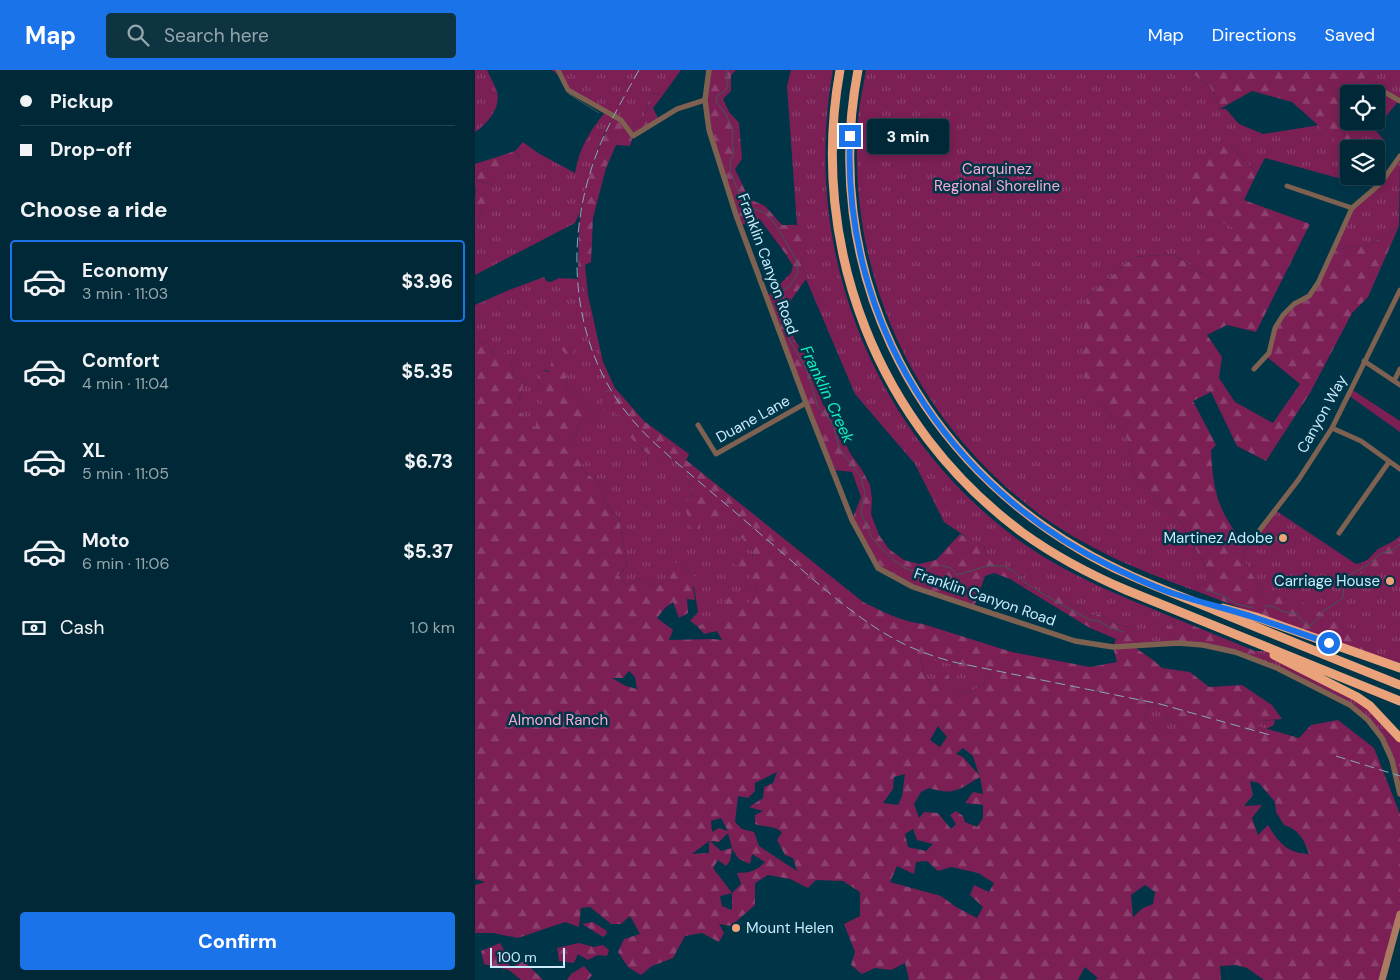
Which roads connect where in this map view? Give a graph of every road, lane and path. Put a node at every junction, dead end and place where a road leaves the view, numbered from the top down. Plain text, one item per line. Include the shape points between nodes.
1 (558, 70) edge
2 (709, 70) edge
3 (840, 70) edge
4 (858, 70) edge
5 (1385, 92) edge
6 (705, 100) junction
7 (1400, 101) edge
8 (1400, 156) edge
9 (1287, 186) dead end
10 (1352, 208) junction
11 (1400, 290) edge
12 (1364, 361) junction
13 (1254, 369) dead end
14 (1400, 369) edge
15 (1394, 381) junction
16 (1400, 385) edge
17 (806, 403) junction
18 (699, 425) dead end
19 (1332, 428) junction
20 (1389, 462) junction
21 (1400, 469) edge
22 (1339, 534) dead end
23 (1251, 540) dead end
24 (1173, 594) junction
25 (1223, 629) junction
26 (1400, 668) edge
27 (1400, 685) edge
28 (1400, 701) edge
29 (1400, 738) edge
30 (1400, 794) edge
31 (1400, 914) edge
32 (1382, 980) edge

1 - 6 street via 569,90 621,120 633,136 677,109
2 - 6 street, Franklin Canyon Road
3 - 25 highway via 832,164 841,245 865,329 911,416 966,484 996,512 1038,543 1104,580
4 - 24 highway via 849,147 857,242 879,319 915,392 956,447 1013,504 1090,556
5 - 7 street
6 - 17 street, Franklin Canyon Road via 709,130 736,215
8 - 10 street via 1381,183
9 - 10 street
10 - 13 street via 1318,282 1309,296 1283,315 1275,328 1269,353
11 - 12 street, Canyon Way
12 - 15 street
12 - 19 street, Canyon Way
14 - 15 street
15 - 16 street
17 - 18 street, Duane Lane via 716,454
17 - 30 street, Franklin Canyon Road via 853,520 878,568 913,587 1075,641 1113,647 1179,643 1203,646 1235,652 1277,668 1350,706 1367,720 1382,738 1392,760
19 - 20 street via 1361,441
19 - 23 street, Canyon Way via 1299,480
20 - 21 street
20 - 22 street
24 - 26 highway via 1256,618
24 - 27 highway
25 - 28 highway
25 - 29 highway via 1357,697
31 - 32 main road

